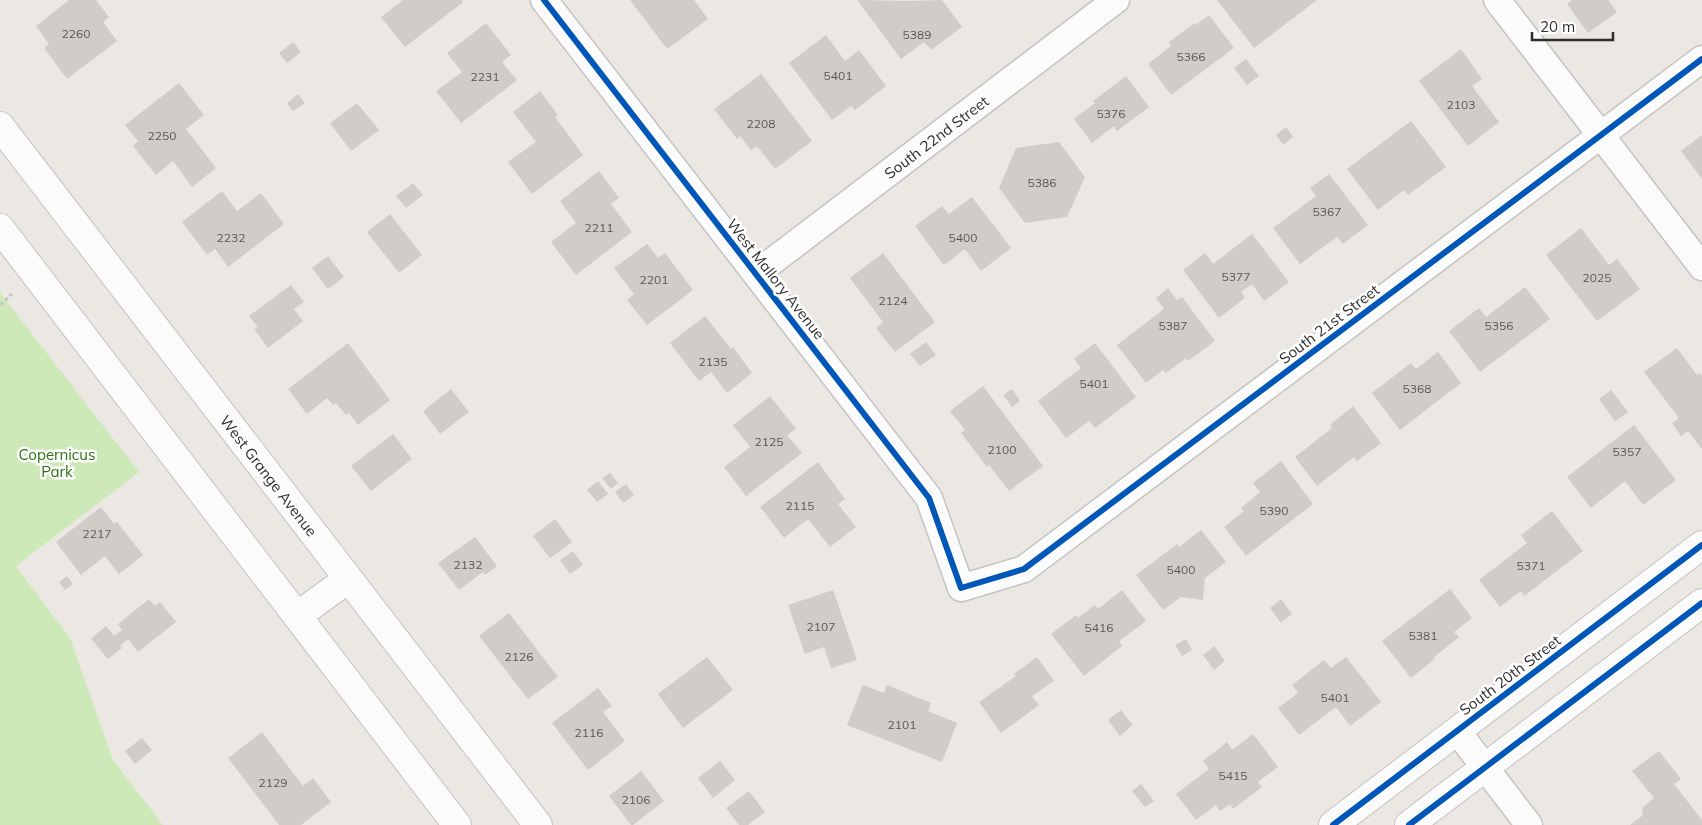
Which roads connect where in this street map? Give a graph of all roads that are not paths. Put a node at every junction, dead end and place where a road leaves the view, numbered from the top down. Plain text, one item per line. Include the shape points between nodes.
1 (544, 0) edge
2 (1116, 0) edge
3 (1496, 0) edge
4 (1702, 59) edge
5 (0, 126) edge
6 (1602, 135) junction
7 (0, 228) edge
8 (1702, 267) edge
9 (757, 273) junction
10 (1702, 545) edge
11 (348, 579) junction
12 (961, 588) joint
13 (1702, 603) edge
14 (297, 616) junction
15 (1457, 732) junction
16 (1484, 768) junction
17 (457, 825) edge
18 (538, 825) edge
19 (1333, 825) edge
20 (1409, 825) edge
21 (1529, 825) edge

1 - 9 street, West Mallory Avenue
2 - 9 street, South 22nd Street
3 - 6 street
4 - 6 street, South 21st Street
5 - 11 street, West Grange Avenue
6 - 8 street
6 - 12 street, South 21st Street via 1024,570
7 - 14 street
9 - 12 street, West Mallory Avenue via 929,498
10 - 15 street, South 20th Street
11 - 14 street
11 - 18 street, West Grange Avenue
13 - 16 street
14 - 17 street
15 - 16 street
15 - 19 street, South 20th Street
16 - 20 street
16 - 21 street

